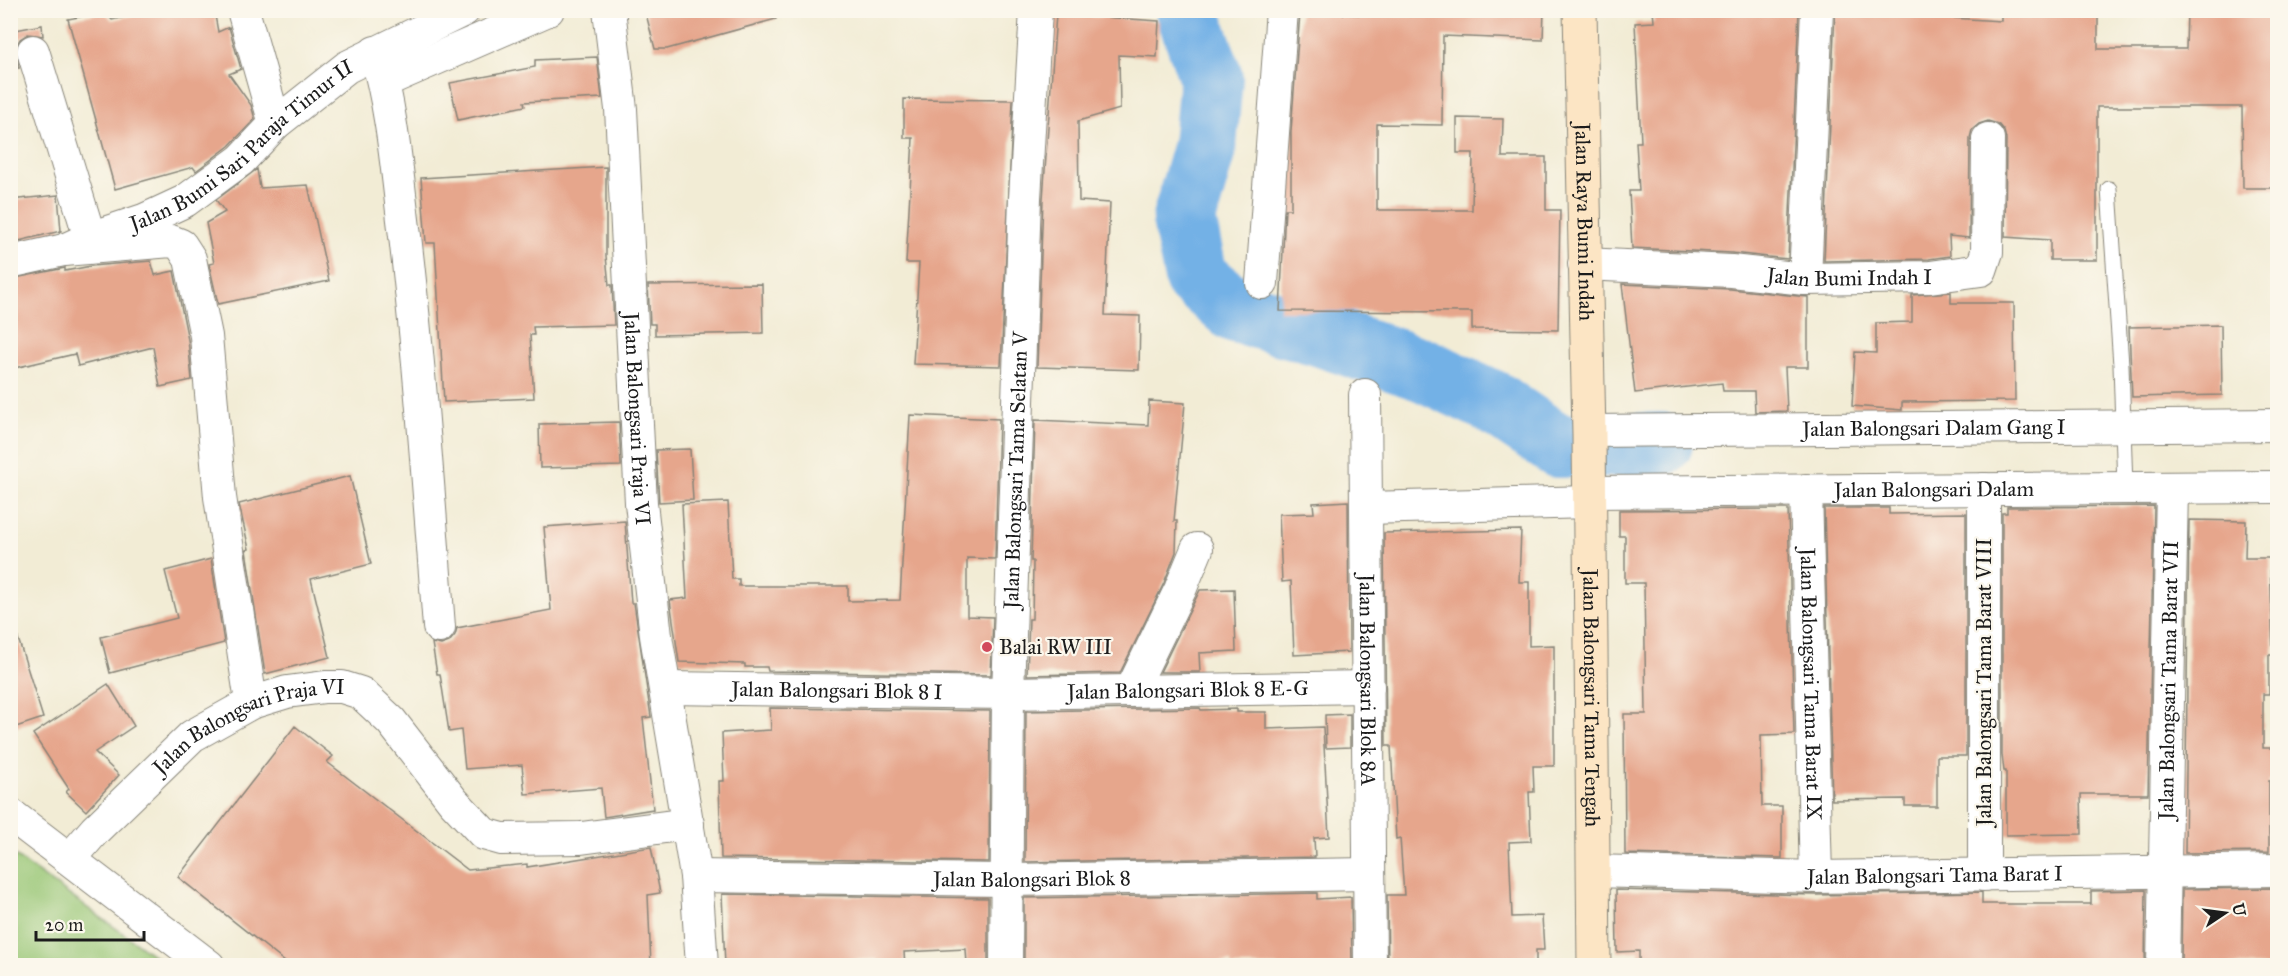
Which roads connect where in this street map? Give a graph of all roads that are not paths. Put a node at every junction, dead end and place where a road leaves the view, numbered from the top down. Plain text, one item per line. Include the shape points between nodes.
1 (243, 10) edge
2 (464, 10) edge
3 (548, 10) edge
4 (609, 10) edge
5 (1036, 10) edge
6 (1282, 10) edge
7 (1580, 10) edge
8 (1816, 10) edge
9 (33, 51) dead end
10 (380, 68) junction
11 (275, 124) junction
12 (1988, 139) dead end
13 (2109, 189) dead end
14 (77, 244) junction
15 (10, 262) edge
16 (1584, 264) junction
17 (1805, 279) junction
18 (1262, 283) dead end
19 (1365, 395) dead end
20 (2277, 424) edge
21 (2123, 430) junction
22 (1589, 433) junction
23 (2125, 481) junction
24 (2277, 487) edge
25 (1589, 488) junction
26 (2172, 488) junction
27 (1983, 489) junction
28 (1806, 490) junction
29 (1367, 508) junction
30 (1197, 549) dead end
31 (439, 627) dead end
32 (1368, 687) junction
33 (666, 688) junction
34 (249, 690) dead end
35 (1131, 691) junction
36 (1008, 693) junction
37 (10, 814) edge
38 (688, 824) junction
39 (70, 859) junction
40 (2277, 870) edge
41 (1593, 871) junction
42 (2163, 872) junction
43 (1370, 874) junction
44 (1984, 874) junction
45 (696, 876) junction
46 (1816, 877) junction
47 (1005, 880) junction
48 (209, 966) edge
49 (702, 966) edge
50 (1006, 966) edge
51 (1370, 966) edge
52 (1594, 966) edge
53 (2163, 966) edge

1 - 11 street
2 - 10 street, Jalan Bumi Sari Paraja Timur II
3 - 10 street
4 - 33 street, Jalan Balongsari Praja VI via 621,109 640,503
5 - 36 street, Jalan Balongsari Tama Selatan V via 1025,198
6 - 18 street
7 - 16 street, Jalan Raya Bumi Indah
8 - 17 street
9 - 14 street
10 - 11 street, Jalan Bumi Sari Paraja Timur II via 346,67
10 - 31 street via 396,150 420,357
11 - 14 street, Jalan Bumi Sari Paraja Timur II via 241,160 185,201
12 - 17 street, Jalan Bumi Indah I via 1987,252 1981,270 1930,276
13 - 21 lane
14 - 15 street, Jalan Bumi Sari Paraja Timur II
14 - 34 street via 171,241 181,246 190,259 206,336 220,497
16 - 17 street, Jalan Bumi Indah I
16 - 22 street, Jalan Raya Bumi Indah
19 - 29 street, Jalan Balongsari Blok 8A
20 - 21 street, Jalan Balongsari Dalam Gang I
21 - 22 street, Jalan Balongsari Dalam Gang I
21 - 23 lane
22 - 25 street, Jalan Balongsari Tama Tengah
23 - 26 street, Jalan Balongsari Dalam
23 - 27 street, Jalan Balongsari Dalam
24 - 26 street, Jalan Balongsari Dalam
25 - 28 street, Jalan Balongsari Dalam
25 - 29 street, Jalan Balongsari Dalam
25 - 41 street, Jalan Balongsari Tama Tengah
26 - 42 street, Jalan Balongsari Tama Barat VII
27 - 28 street, Jalan Balongsari Dalam
27 - 44 street, Jalan Balongsari Tama Barat VIII
28 - 46 street, Jalan Balongsari Tama Barat IX
29 - 32 street, Jalan Balongsari Blok 8A
30 - 35 street
32 - 35 street, Jalan Balongsari Blok 8 E-G
32 - 43 street, Jalan Balongsari Blok 8A
33 - 36 street, Jalan Balongsari Blok 8 I
33 - 38 street, Jalan Balongsari Praja VI
35 - 36 street, Jalan Balongsari Blok 8 E-G
36 - 47 street, Jalan Balongsari Tama Selatan V
37 - 39 street
38 - 39 street, Jalan Balongsari Praja VI via 581,838 502,839 484,834 391,721 361,693 325,687 287,692 251,703 192,736
38 - 45 street, Jalan Balongsari Praja VI
39 - 48 street
40 - 42 street, Jalan Balongsari Tama Barat I
41 - 46 street, Jalan Balongsari Tama Barat I
41 - 52 street, Jalan Balongsari Tama Tengah
42 - 44 street, Jalan Balongsari Tama Barat I
42 - 53 street, Jalan Balongsari Tama Barat VII
43 - 47 street, Jalan Balongsari Blok 8
43 - 51 street, Jalan Balongsari Blok 8A
44 - 46 street, Jalan Balongsari Tama Barat I
45 - 47 street, Jalan Balongsari Blok 8
45 - 49 street, Jalan Balongsari Praja VI
47 - 50 street, Jalan Balongsari Tama Selatan V

